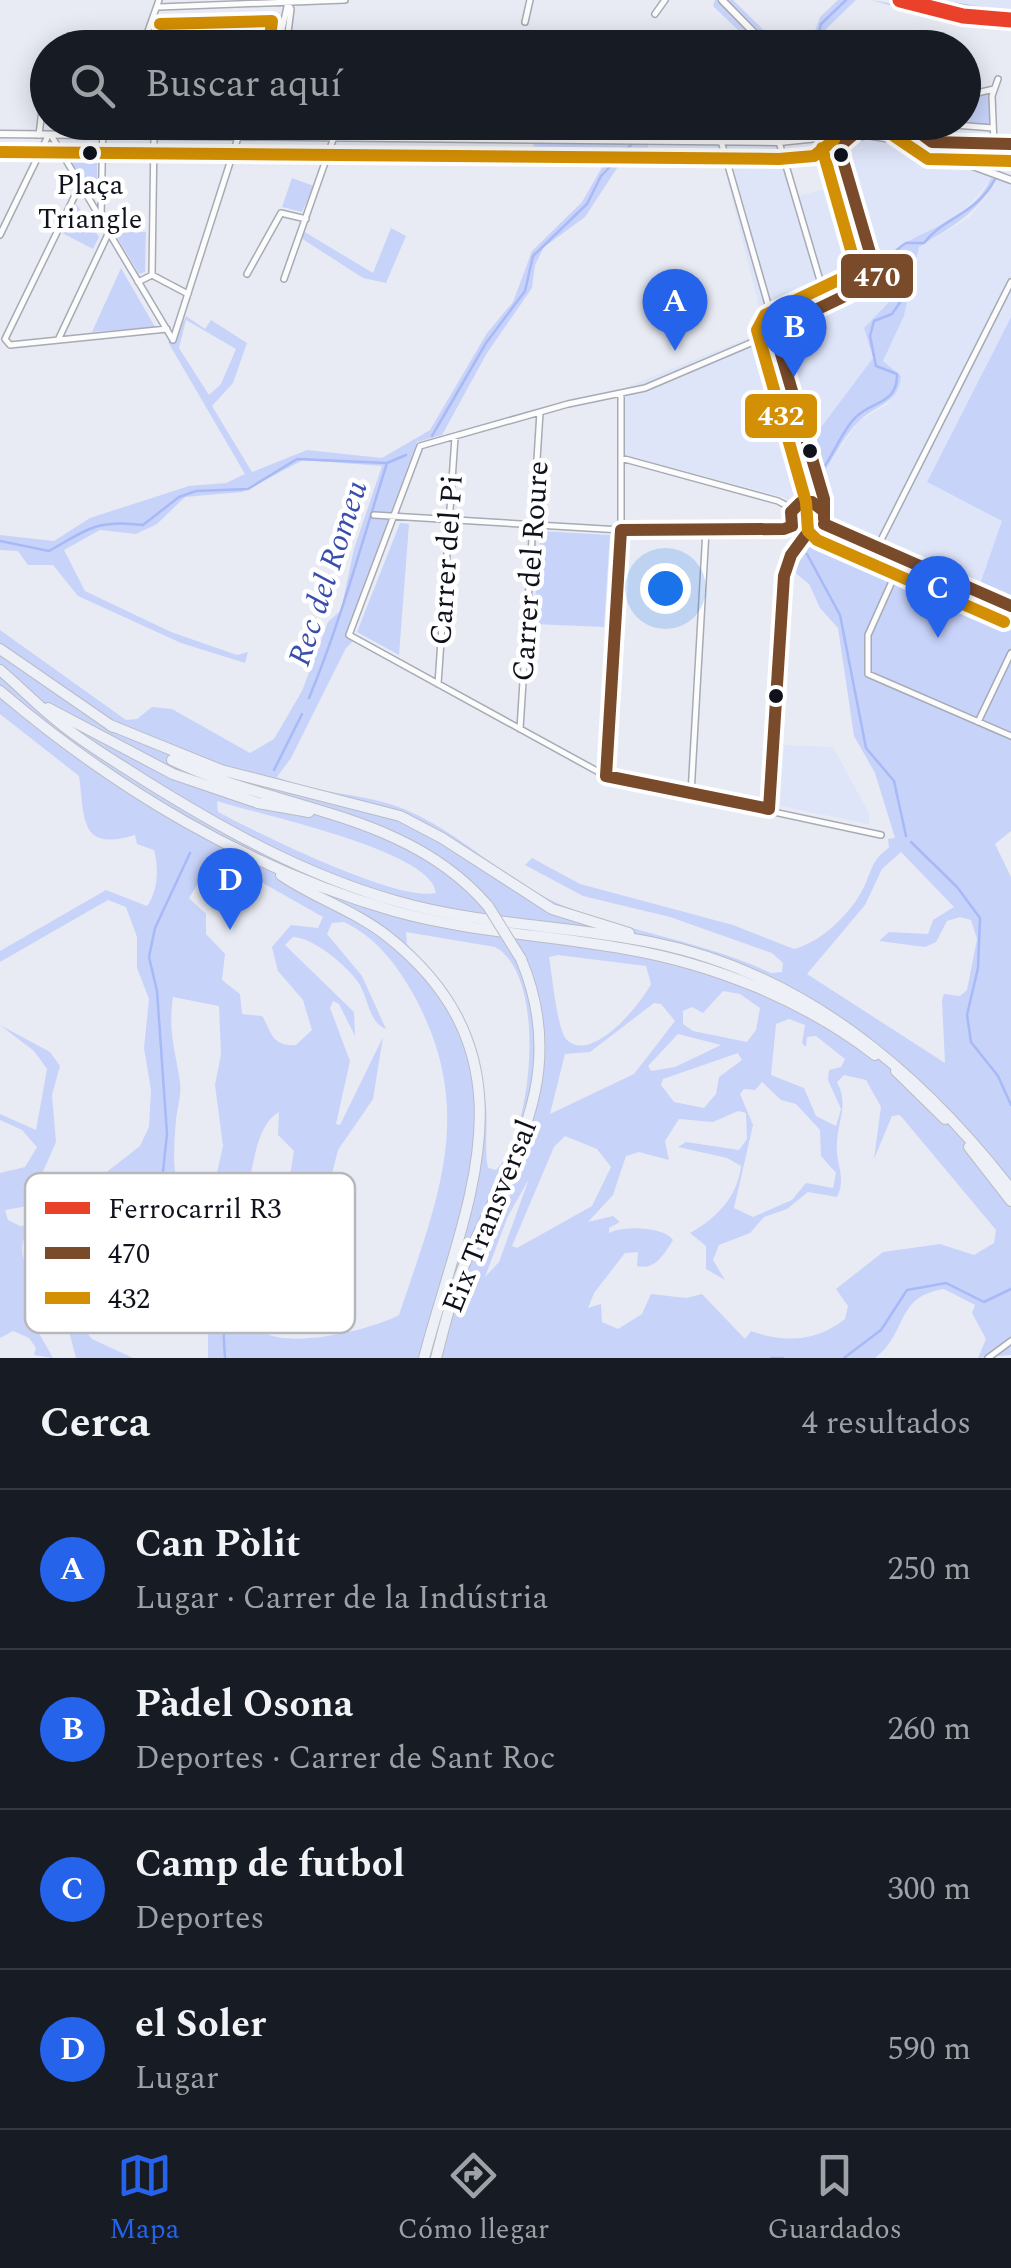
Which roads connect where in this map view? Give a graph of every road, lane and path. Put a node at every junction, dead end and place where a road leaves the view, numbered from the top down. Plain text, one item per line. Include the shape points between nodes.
1 (345, 0) edge
2 (530, 0) edge
3 (665, 0) edge
4 (722, 0) edge
5 (288, 2) edge
6 (159, 3) edge
7 (655, 14) dead end
8 (525, 22) dead end
9 (149, 30) edge
10 (282, 30) edge
11 (288, 30) edge
12 (751, 30) edge
13 (998, 78) dead end
14 (994, 89) junction
15 (981, 92) edge
16 (981, 127) edge
17 (993, 128) junction
18 (0, 134) edge
19 (30, 135) edge
20 (44, 140) edge
21 (49, 140) edge
22 (103, 140) edge
23 (154, 140) edge
24 (238, 140) edge
25 (333, 140) edge
26 (639, 140) edge
27 (794, 140) edge
28 (831, 140) edge
29 (846, 140) edge
30 (899, 140) edge
31 (929, 140) edge
32 (720, 141) junction
33 (779, 142) junction
34 (839, 143) junction
35 (980, 144) junction
36 (994, 144) junction
37 (1010, 144) edge
38 (103, 148) junction
39 (154, 148) junction
40 (987, 152) junction
41 (990, 172) junction
42 (1007, 178) edge
43 (80, 185) junction
44 (306, 219) junction
45 (101, 220) junction
46 (109, 232) junction
47 (0, 235) edge
48 (247, 274) dead end
49 (152, 275) junction
50 (284, 279) dead end
51 (138, 282) junction
52 (1011, 282) edge
53 (188, 294) junction
54 (827, 304) junction
55 (166, 329) junction
56 (774, 330) junction
57 (58, 340) junction
58 (620, 396) junction
59 (540, 412) junction
60 (455, 436) junction
61 (806, 446) junction
62 (621, 458) junction
63 (795, 507) junction
64 (822, 509) junction
65 (374, 515) dead end
66 (392, 518) junction
67 (449, 520) junction
68 (824, 524) junction
69 (533, 525) junction
70 (792, 526) junction
71 (621, 530) junction
72 (706, 530) junction
73 (805, 536) junction
74 (878, 546) junction
75 (904, 558) junction
76 (1011, 606) edge
77 (0, 649) edge
78 (1011, 654) edge
79 (0, 670) edge
80 (438, 684) junction
81 (0, 691) edge
82 (41, 704) junction
83 (978, 722) junction
84 (110, 726) junction
85 (520, 729) junction
86 (1011, 736) edge
87 (606, 776) junction
88 (690, 794) junction
89 (769, 809) junction
90 (324, 814) junction
91 (881, 835) dead end
92 (272, 868) junction
93 (649, 942) junction
94 (1011, 1189) edge
95 (1011, 1201) edge
96 (1011, 1342) edge
97 (424, 1358) edge
98 (436, 1358) edge
99 (988, 1358) edge

1 - 5 street
2 - 8 street
3 - 7 street
4 - 12 street
5 - 6 street
5 - 10 street
5 - 11 street
6 - 9 street
13 - 14 street
14 - 15 street
14 - 17 street
16 - 17 street
17 - 36 street
18 - 19 street
20 - 47 street
21 - 43 street
22 - 38 street
23 - 39 street
24 - 53 street
25 - 44 street
26 - 32 street
27 - 33 street
28 - 34 street
29 - 34 street
30 - 41 street
31 - 35 street
32 - 33 street
32 - 56 street
33 - 54 street
34 - 54 street via 878,280
35 - 36 street
35 - 40 street
36 - 37 street
36 - 40 street
38 - 39 street
38 - 45 street
39 - 49 street
40 - 41 street
41 - 42 street
43 - 45 street
43 - 57 street via 5,339 10,345
44 - 48 street via 282,212
44 - 50 street
45 - 46 street
46 - 51 street
46 - 57 street
49 - 51 street
49 - 53 street
51 - 55 street
52 - 74 street
53 - 55 street via 173,340
54 - 56 street
55 - 57 street
56 - 58 street
56 - 61 street
58 - 59 street
58 - 62 street
59 - 60 street
59 - 69 street, Carrer del Roure
60 - 66 street via 420,446
60 - 67 street, Carrer del Pi
61 - 63 street
61 - 64 street
62 - 63 street
62 - 71 street
63 - 64 street via 812,502
63 - 70 street
64 - 68 street
65 - 66 street
66 - 67 street
66 - 80 street via 348,635
67 - 69 street
67 - 80 street, Carrer del Pi
68 - 73 street
68 - 74 street
69 - 71 street
69 - 85 street, Carrer del Roure
70 - 72 street
70 - 73 street
71 - 72 street
71 - 87 street
72 - 88 street
73 - 89 street via 784,576
74 - 75 street
75 - 76 street
75 - 83 street via 868,636 868,674
77 - 84 highway
78 - 83 street
79 - 82 highway
80 - 85 street
81 - 92 highway via 136,790
82 - 90 highway via 172,774 258,803
82 - 93 highway via 93,747 185,806 307,869 432,910
83 - 86 street
84 - 90 highway via 179,763
84 - 93 highway via 222,770 400,816 552,909
85 - 87 street
87 - 88 street
88 - 89 street
89 - 91 street
90 - 98 highway, Eix Transversal, bridge via 424,850 488,906 520,959 539,1029 534,1104 461,1274
92 - 95 highway via 397,912 628,949 745,982 890,1066 954,1128
92 - 97 highway via 402,949 455,1018 474,1068 478,1167
93 - 94 highway via 738,969 860,1035 935,1098
96 - 99 street

